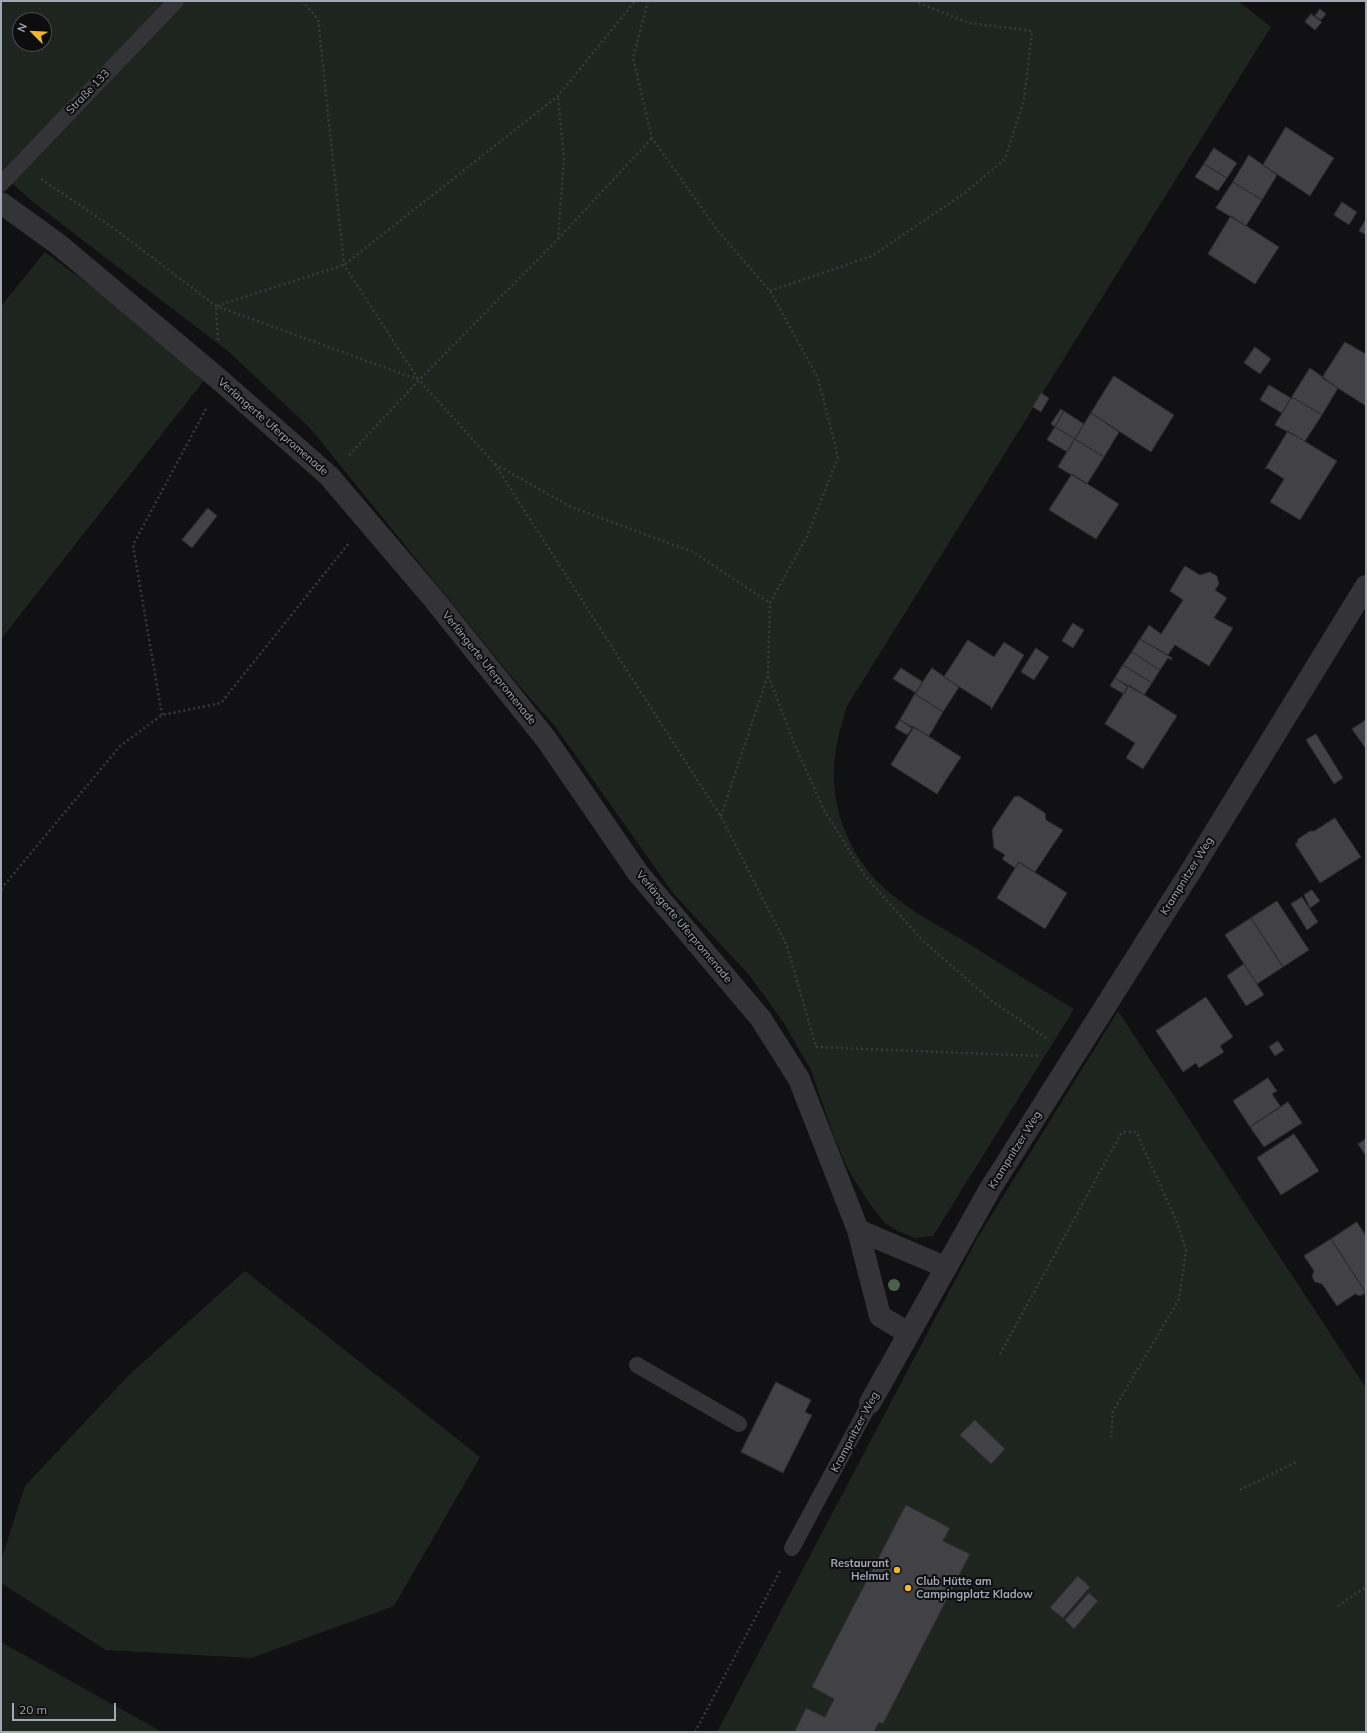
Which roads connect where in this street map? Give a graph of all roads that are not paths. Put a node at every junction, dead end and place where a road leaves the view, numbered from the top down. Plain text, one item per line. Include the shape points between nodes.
1 (176, 1) edge
2 (1, 184) edge
3 (1, 203) edge
4 (1366, 586) edge
5 (858, 1230) junction
6 (945, 1267) junction
7 (908, 1333) junction
8 (637, 1365) dead end
9 (870, 1403) joint
10 (739, 1424) dead end
11 (792, 1548) road end

1 - 2 lane, Straße 133
3 - 5 street, Verlängerte Uferpromenade via 58,244 221,381 329,476 368,520 546,739 638,873 761,1019 799,1079
4 - 6 street, Krampnitzer Weg via 990,1189
5 - 6 street
5 - 7 street, Verlängerte Uferpromenade via 880,1316
6 - 7 street, Krampnitzer Weg
7 - 9 street, Krampnitzer Weg
8 - 10 lane
9 - 11 lane, Krampnitzer Weg

